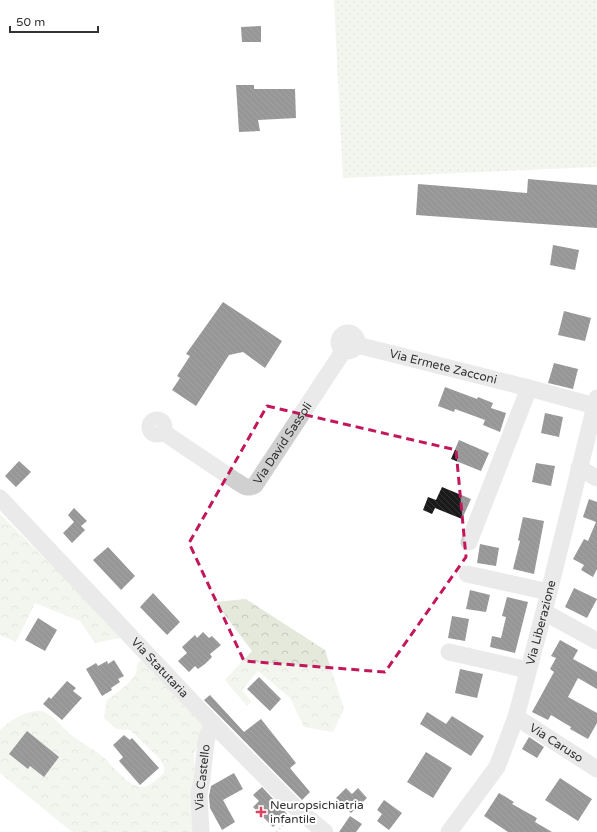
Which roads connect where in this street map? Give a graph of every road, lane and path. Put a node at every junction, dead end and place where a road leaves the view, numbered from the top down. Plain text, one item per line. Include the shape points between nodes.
1 (350, 347) joint
2 (529, 388) junction
3 (596, 402) edge
4 (163, 432) dead end
5 (579, 468) junction
6 (597, 478) edge
7 (0, 498) edge
8 (469, 542) dead end
9 (467, 574) dead end
10 (549, 592) junction
11 (544, 612) junction
12 (597, 641) edge
13 (449, 652) dead end
14 (528, 670) junction
15 (516, 717) junction
16 (214, 725) junction
17 (597, 769) edge
18 (298, 810) junction
19 (201, 832) edge
20 (276, 832) edge
21 (325, 832) edge
22 (449, 832) edge

1 - 2 street, Via Ermete Zacconi
1 - 4 street, Via David Sassoli via 251,487 247,488
2 - 3 street, Via Ermete Zacconi
2 - 8 street
3 - 5 street, Via Liberazione
5 - 6 street
5 - 10 street, Via Liberazione
7 - 16 street, Via Statutaria
9 - 10 street
10 - 11 street, Via Liberazione
11 - 12 street
11 - 14 street, Via Liberazione
13 - 14 street
14 - 15 street, Via Liberazione
15 - 17 street, Via Caruso
15 - 22 street, Via Liberazione via 497,768
16 - 18 street, Via Statutaria
16 - 19 street, Via Castello via 206,742 199,795
18 - 20 path
18 - 21 street, Via Statutaria

